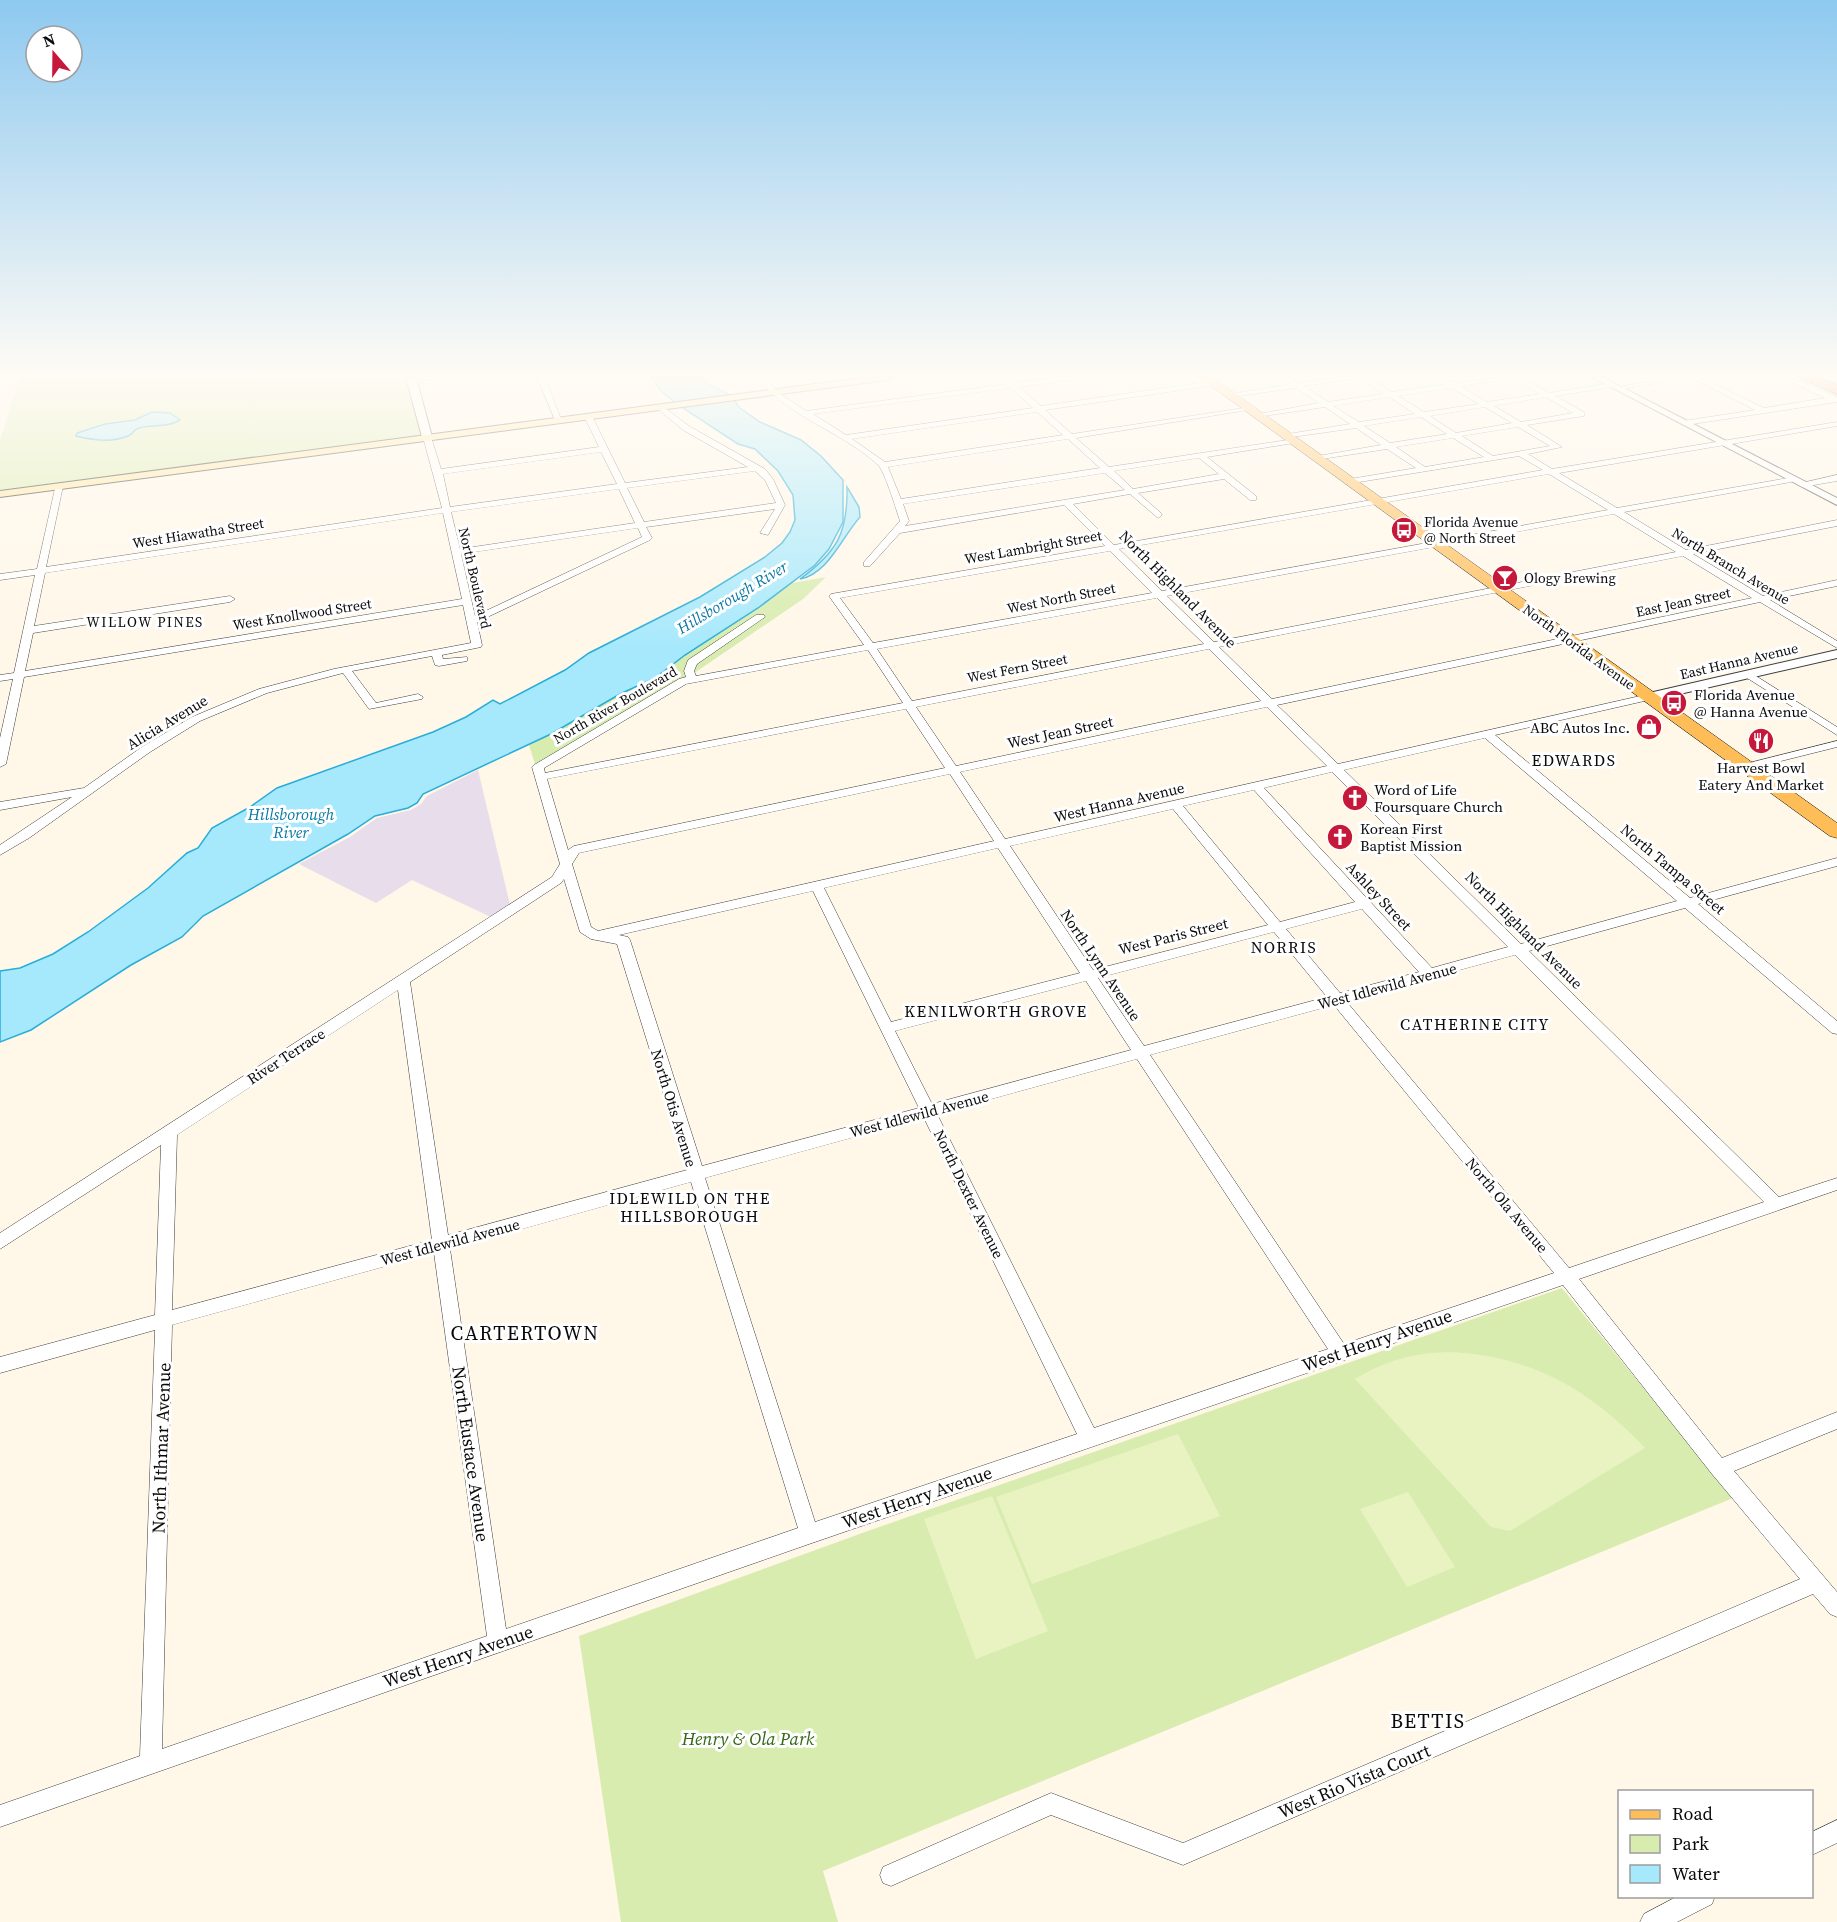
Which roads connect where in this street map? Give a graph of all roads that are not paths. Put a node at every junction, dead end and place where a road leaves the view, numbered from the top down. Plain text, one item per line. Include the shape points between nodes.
1 (204, 467) edge
2 (436, 467) edge
3 (476, 467) edge
4 (612, 467) edge
5 (884, 467) edge
6 (1103, 467) edge
7 (1128, 467) edge
8 (1214, 467) edge
9 (1329, 467) edge
10 (1419, 467) edge
11 (1437, 467) edge
12 (1541, 467) edge
13 (1581, 467) edge
14 (1768, 467) edge
15 (756, 468) joint
16 (1423, 469) junction
17 (1107, 470) junction
18 (438, 472) junction
19 (1549, 472) junction
20 (1225, 476) junction
21 (1837, 478) edge
22 (1791, 479) junction
23 (1350, 482) junction
24 (1802, 484) junction
25 (59, 486) junction
26 (621, 486) junction
27 (1132, 492) junction
28 (0, 494) edge
29 (1253, 498) dead end
30 (1378, 501) junction
31 (897, 502) junction
32 (1837, 502) edge
33 (1067, 503) junction
34 (781, 505) junction
35 (446, 510) junction
36 (1613, 510) junction
37 (1158, 515) dead end
38 (1837, 523) edge
39 (641, 526) junction
40 (899, 530) junction
41 (765, 533) dead end
42 (1435, 543) junction
43 (1113, 548) junction
44 (455, 552) junction
45 (1683, 553) junction
46 (867, 564) dead end
47 (41, 571) junction
48 (0, 577) edge
49 (1837, 583) edge
50 (1499, 589) junction
51 (1159, 594) junction
52 (834, 596) joint
53 (230, 598) dead end
54 (1760, 600) junction
55 (467, 601) junction
56 (760, 617) dead end
57 (472, 621) junction
58 (30, 630) junction
59 (1569, 640) junction
60 (477, 645) joint
61 (1211, 645) junction
62 (1837, 645) edge
63 (871, 647) junction
64 (1837, 654) edge
65 (436, 655) junction
66 (463, 659) dead end
67 (346, 670) junction
68 (1748, 674) junction
69 (18, 675) junction
70 (0, 678) edge
71 (692, 680) junction
72 (418, 697) dead end
73 (1648, 697) junction
74 (1269, 703) junction
75 (909, 705) junction
76 (1837, 732) edge
77 (1487, 734) junction
78 (1837, 744) edge
79 (0, 764) edge
80 (1745, 767) junction
81 (1335, 768) junction
82 (952, 771) junction
83 (541, 777) junction
84 (1256, 786) junction
85 (88, 790) junction
86 (1175, 804) junction
87 (0, 806) edge
88 (1837, 832) edge
89 (1001, 844) junction
90 (0, 851) edge
91 (1837, 862) edge
92 (566, 864) junction
93 (817, 886) junction
94 (1364, 904) junction
95 (1689, 904) junction
96 (1275, 927) junction
97 (596, 936) junction
98 (1520, 950) junction
99 (1087, 974) junction
100 (1429, 974) junction
101 (403, 980) junction
102 (1337, 1000) junction
103 (886, 1028) junction
104 (1837, 1029) edge
105 (1140, 1053) junction
106 (927, 1111) junction
107 (169, 1132) junction
108 (695, 1175) junction
109 (1837, 1184) edge
110 (1777, 1205) junction
111 (0, 1242) edge
112 (441, 1244) junction
113 (1566, 1276) junction
114 (165, 1319) junction
115 (1340, 1353) junction
116 (0, 1365) edge
117 (1837, 1420) edge
118 (1089, 1438) junction
119 (1719, 1468) junction
120 (809, 1534) junction
121 (1816, 1582) junction
122 (1837, 1607) edge
123 (498, 1642) junction
124 (151, 1764) junction
125 (0, 1816) edge
126 (1837, 1832) edge
127 (1813, 1844) edge
128 (891, 1875) dead end
129 (1700, 1898) edge
130 (1652, 1922) edge

1 - 25 main road
2 - 18 street, North Boulevard
3 - 18 street
4 - 26 street
5 - 31 street
6 - 17 street
7 - 17 street
8 - 20 street
9 - 23 main road, North Florida Avenue
10 - 16 street
11 - 16 street
12 - 19 street, North Branch Avenue
13 - 19 street, West Lambright Street
14 - 22 street
15 - 26 street, West Hiawatha Street
15 - 34 street via 769,479
16 - 23 street
17 - 27 street
17 - 31 street
18 - 35 street, North Boulevard
19 - 30 street, West Lambright Street
19 - 36 street, North Branch Avenue
20 - 27 street
20 - 29 street
21 - 24 street
22 - 24 street
22 - 36 street, West North Street
23 - 30 main road, North Florida Avenue
24 - 32 street
25 - 28 main road
25 - 47 street
26 - 35 street, West Hiawatha Street
26 - 39 street
27 - 33 street
27 - 37 street
30 - 42 main road, North Florida Avenue
30 - 43 street, West Lambright Street
31 - 40 street via 905,521
33 - 40 street
33 - 43 street, North Highland Avenue
34 - 39 street
34 - 41 street
35 - 44 street, North Boulevard
35 - 47 street, West Hiawatha Street
36 - 42 street, West North Street
36 - 45 street, North Branch Avenue
38 - 45 street, West Fern Street
39 - 44 street
39 - 57 street via 647,538
40 - 46 street
42 - 50 main road, North Florida Avenue
42 - 51 street, West North Street
43 - 51 street, North Highland Avenue
43 - 52 street, West Lambright Street
44 - 55 street, North Boulevard
45 - 50 street, West Fern Street
45 - 54 street, North Branch Avenue
47 - 48 street, West Hiawatha Street
47 - 58 street
49 - 54 street, East Jean Street
50 - 59 main road, North Florida Avenue
50 - 61 street, West Fern Street
51 - 61 street, North Highland Avenue
51 - 63 street, West North Street
52 - 63 street, North Lynn Avenue
53 - 58 street
54 - 59 street, East Jean Street
54 - 62 street, North Branch Avenue
55 - 57 street, North Boulevard
55 - 69 street, West Knollwood Street
56 - 71 street, North River Boulevard via 692,662
57 - 60 street, North Boulevard
58 - 69 street
59 - 73 main road, North Florida Avenue
59 - 74 street, West Jean Street
60 - 65 street, Alicia Avenue
61 - 74 street, North Highland Avenue
61 - 75 street, West Fern Street
63 - 71 street, West North Street
63 - 75 street, North Lynn Avenue
64 - 68 street, East Hanna Avenue
65 - 66 street via 439,663
65 - 67 street, Alicia Avenue
67 - 72 street via 373,707
67 - 85 street, Alicia Avenue via 299,680 223,707 179,729
68 - 73 street, East Hanna Avenue
68 - 76 street
69 - 70 street, West Knollwood Street
69 - 79 street
71 - 83 street, North River Boulevard via 667,689 538,767
73 - 77 street, West Hanna Avenue
73 - 80 main road, North Florida Avenue
74 - 81 street, North Highland Avenue
74 - 82 street, West Jean Street
75 - 82 street, North Lynn Avenue
75 - 83 street, West Fern Street
77 - 81 street, West Hanna Avenue
77 - 95 street, North Tampa Street
78 - 80 street
80 - 88 main road, North Florida Avenue
81 - 84 street, West Hanna Avenue
81 - 98 street, North Highland Avenue
82 - 89 street, North Lynn Avenue
82 - 92 street, West Jean Street via 574,850
83 - 92 street
84 - 86 street, West Hanna Avenue
84 - 94 street, Ashley Street
85 - 87 street
85 - 90 street, Alicia Avenue
86 - 89 street, West Hanna Avenue
86 - 96 street, North Ola Avenue
89 - 93 street, West Hanna Avenue
89 - 99 street, North Lynn Avenue
91 - 95 street, West Idlewild Avenue
92 - 97 street via 585,929
92 - 101 street, River Terrace via 557,880
93 - 97 street, West Hanna Avenue
93 - 103 street, North Dexter Avenue
94 - 96 street, West Paris Street
94 - 100 street, Ashley Street
95 - 98 street, West Idlewild Avenue
95 - 104 street, North Tampa Street
96 - 99 street, West Paris Street
96 - 102 street, North Ola Avenue
97 - 108 street, North Otis Avenue via 623,940
98 - 100 street, West Idlewild Avenue
98 - 110 street, North Highland Avenue
99 - 103 street, West Paris Street
99 - 105 street, North Lynn Avenue
100 - 102 street, West Idlewild Avenue
101 - 107 street, River Terrace
101 - 112 street, North Eustace Avenue
102 - 105 street, West Idlewild Avenue
102 - 113 street, North Ola Avenue
103 - 106 street, North Dexter Avenue
105 - 106 street, West Idlewild Avenue
105 - 115 street, North Lynn Avenue
106 - 108 street, West Idlewild Avenue
106 - 118 street, North Dexter Avenue
107 - 111 street, River Terrace
107 - 114 street, North Ithmar Avenue
108 - 112 street, West Idlewild Avenue
108 - 120 street, North Otis Avenue
109 - 110 street, West Henry Avenue
110 - 113 street, West Henry Avenue
112 - 114 street, West Idlewild Avenue
112 - 123 street, North Eustace Avenue
113 - 115 street, West Henry Avenue
113 - 119 street, North Ola Avenue
114 - 116 street, West Idlewild Avenue
114 - 124 street, North Ithmar Avenue
115 - 118 street, West Henry Avenue
117 - 119 street
118 - 120 street, West Henry Avenue
119 - 121 street, North Ola Avenue
120 - 123 street, West Henry Avenue
121 - 122 street, North Ola Avenue
121 - 128 street, West Rio Vista Court via 1183,1854 1051,1804
123 - 124 street, West Henry Avenue
124 - 125 street, West Henry Avenue
126 - 127 street
129 - 130 street

